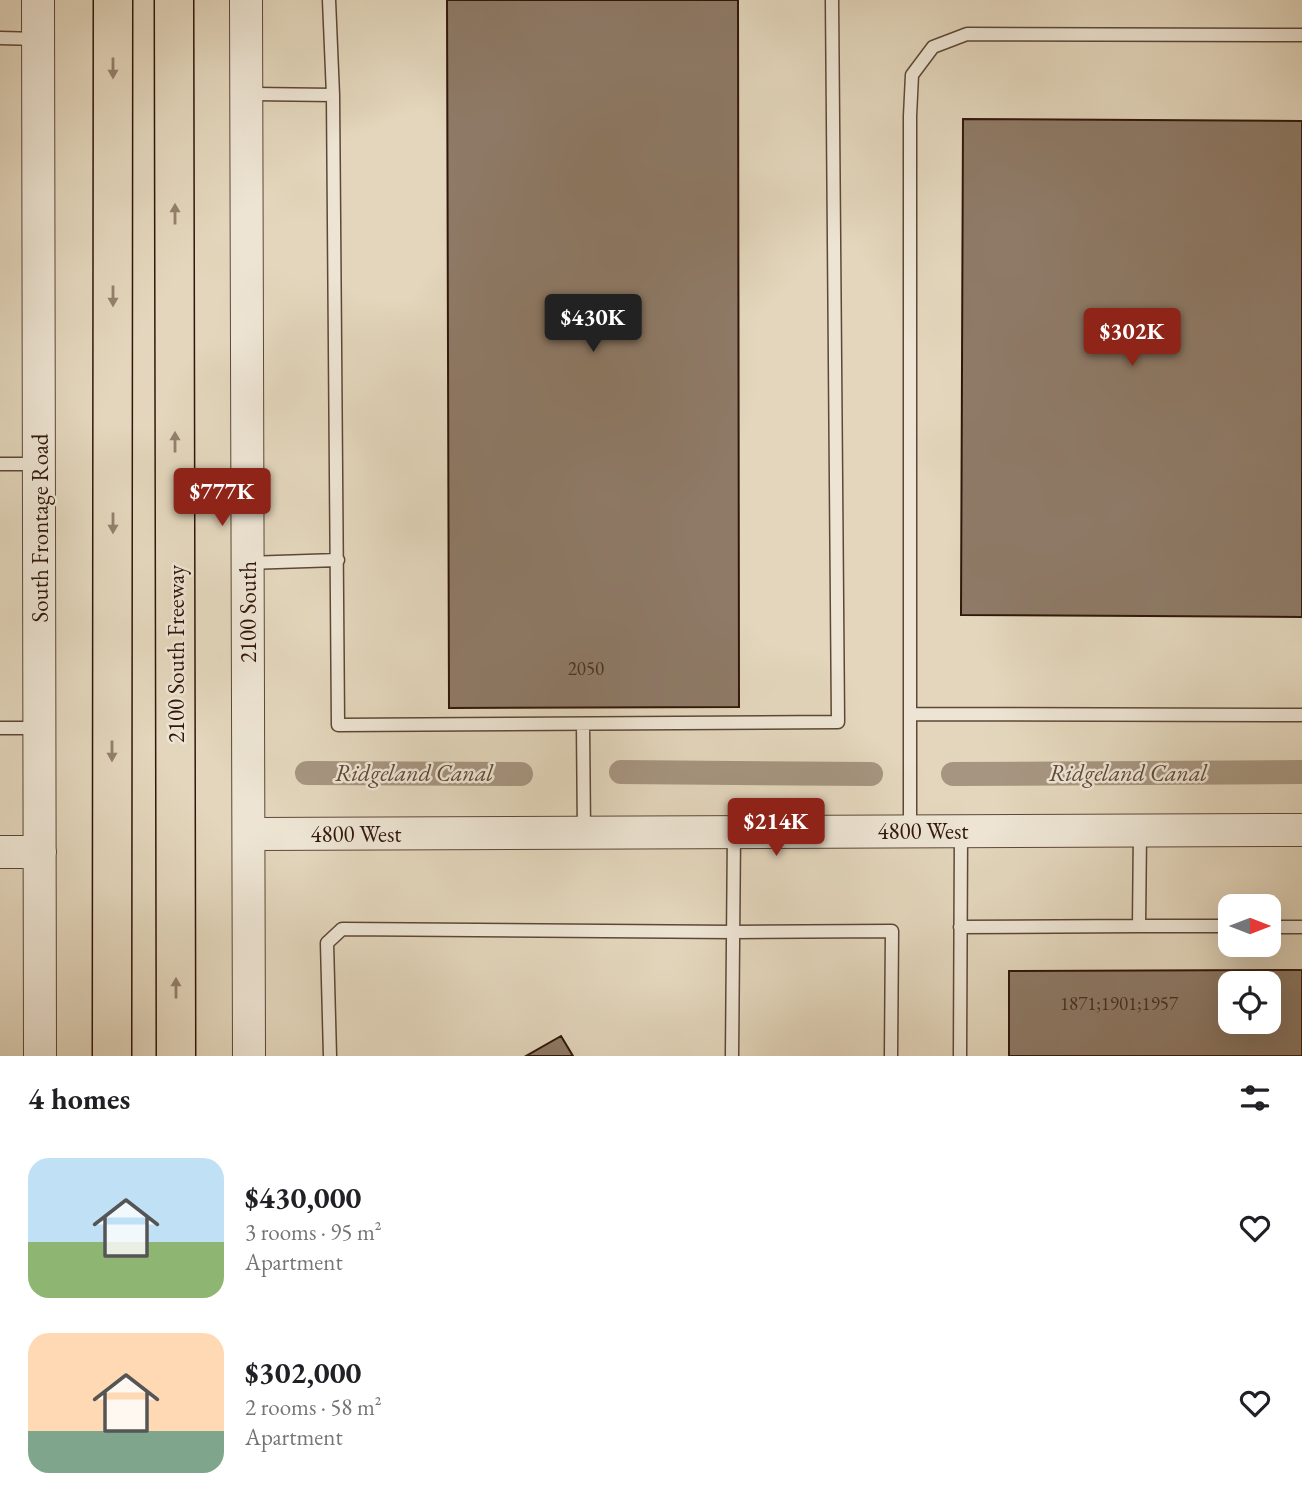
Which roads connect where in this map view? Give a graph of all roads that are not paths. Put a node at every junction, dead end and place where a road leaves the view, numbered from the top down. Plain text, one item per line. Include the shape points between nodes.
1 (38, 0) edge
2 (113, 0) edge
3 (174, 0) edge
4 (246, 0) edge
5 (329, 0) edge
6 (832, 0) edge
7 (1302, 35) edge
8 (0, 38) edge
9 (39, 39) junction
10 (246, 94) junction
11 (333, 95) junction
12 (0, 464) edge
13 (39, 464) junction
14 (338, 560) junction
15 (248, 563) junction
16 (910, 714) junction
17 (1302, 715) edge
18 (583, 725) junction
19 (0, 728) edge
20 (40, 728) junction
21 (961, 830) junction
22 (1302, 830) edge
23 (910, 831) junction
24 (1140, 831) junction
25 (734, 832) junction
26 (584, 833) junction
27 (249, 834) junction
28 (0, 852) edge
29 (40, 852) junction
30 (1139, 926) junction
31 (1218, 926) edge
32 (960, 927) junction
33 (1281, 927) edge
34 (1302, 927) edge
35 (733, 932) junction
36 (40, 1056) edge
37 (112, 1056) edge
38 (176, 1056) edge
39 (248, 1056) edge
40 (330, 1056) edge
41 (732, 1056) edge
42 (891, 1056) edge
43 (960, 1056) edge

1 - 9 street, South Frontage Road
2 -> 37 highway
38 -> 3 highway, 2100 South Freeway
4 - 10 street, 2100 South
5 - 11 lane
6 - 18 lane via 838,722
7 - 16 lane via 967,34 933,47 912,75
8 - 9 lane
9 - 13 street, South Frontage Road
10 - 11 lane
10 - 15 street, 2100 South
11 - 14 lane
12 - 13 lane
13 - 20 street, South Frontage Road
14 - 15 lane
14 - 18 lane via 338,725
15 - 27 street, 2100 South
16 - 17 lane
16 - 23 lane
18 - 26 lane
19 - 20 lane
20 - 29 street, South Frontage Road
21 - 23 street, 4800 West
21 - 24 street, 4800 West
21 - 32 lane
22 - 24 street, 4800 West
23 - 25 street, 4800 West
24 - 30 lane
25 - 26 street, 4800 West
25 - 35 lane
26 - 27 street, 4800 West
27 - 39 street, 2100 South
28 - 29 street
29 - 36 street, South Frontage Road
30 - 31 lane
30 - 32 lane
32 - 43 lane
33 - 34 lane
35 - 40 lane via 342,929 327,943
35 - 41 lane
35 - 42 lane via 891,931

